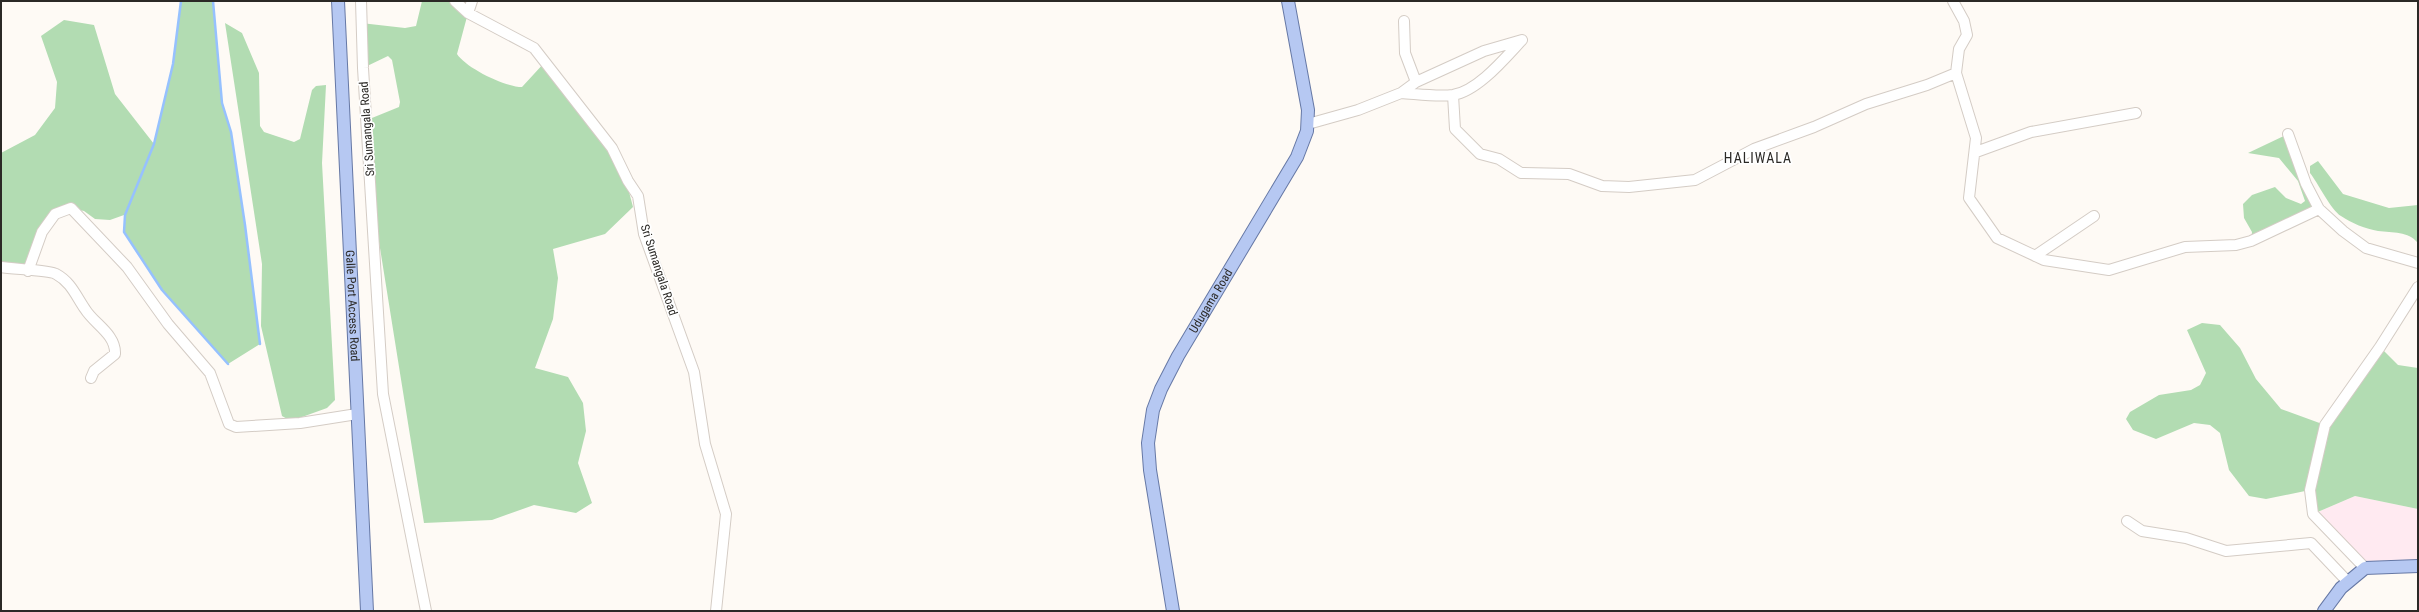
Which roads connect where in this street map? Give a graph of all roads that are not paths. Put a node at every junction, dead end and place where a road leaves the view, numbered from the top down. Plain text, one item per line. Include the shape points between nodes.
1 (338, 1) edge
2 (361, 1) edge
3 (454, 1) edge
4 (472, 1) edge
5 (1288, 1) edge
6 (1953, 1) edge
7 (468, 13) junction
8 (1404, 21) dead end
9 (1956, 74) junction
10 (1416, 82) junction
11 (1401, 93) junction
12 (1453, 95) junction
13 (2136, 113) dead end
14 (1308, 124) junction
15 (2288, 134) dead end
16 (1976, 152) junction
17 (2319, 209) junction
18 (2094, 216) dead end
19 (2035, 256) junction
20 (2418, 264) edge
21 (1, 267) edge
22 (28, 271) junction
23 (2418, 287) edge
24 (91, 378) dead end
25 (357, 414) junction
26 (2127, 521) dead end
27 (2418, 566) edge
28 (2365, 568) junction
29 (2348, 582) junction
30 (367, 611) edge
31 (426, 611) edge
32 (716, 611) edge
33 (1173, 611) edge
34 (2324, 611) edge

1 - 25 main road, Galle Port Access Road
2 - 31 street, Sri Sumangala Road via 383,394
3 - 7 street, Sri Sumangala Road
4 - 7 street
5 - 14 main road, Udugama Road via 1308,110
6 - 9 street via 1964,20 1967,35 1959,49
7 - 32 street, Sri Sumangala Road via 534,48 612,148 638,196 644,234 694,372 705,444 726,514
8 - 10 street via 1405,53
9 - 12 street via 1866,104 1754,149 1695,180 1629,187 1602,186 1569,174 1521,173 1499,159 1480,154 1455,129
9 - 16 street via 1976,138
10 - 11 street
10 - 12 street via 1484,51 1522,40 1498,66 1467,90
11 - 12 street
11 - 14 street via 1358,110
13 - 16 street via 2031,132
14 - 33 main road, Udugama Road via 1297,157 1178,356 1153,410 1148,443 1150,470
15 - 17 street via 2306,184
16 - 19 street via 1972,164 1969,198 1972,204 1997,238
17 - 19 street via 2251,241 2236,245 2185,247 2109,270 2044,260
17 - 20 street via 2342,232 2366,248
18 - 19 street
21 - 22 street
22 - 24 street via 55,273 73,288 85,310 99,323 116,346 115,354 94,371
22 - 25 street via 42,232 55,214 71,208 127,267 168,324 210,373 229,424 236,427 300,423
23 - 28 street via 2380,347 2325,425 2310,490 2313,514
25 - 30 main road, Galle Port Access Road
26 - 29 street via 2142,530 2186,538 2226,551 2311,543
27 - 28 main road
28 - 29 main road
29 - 34 main road

